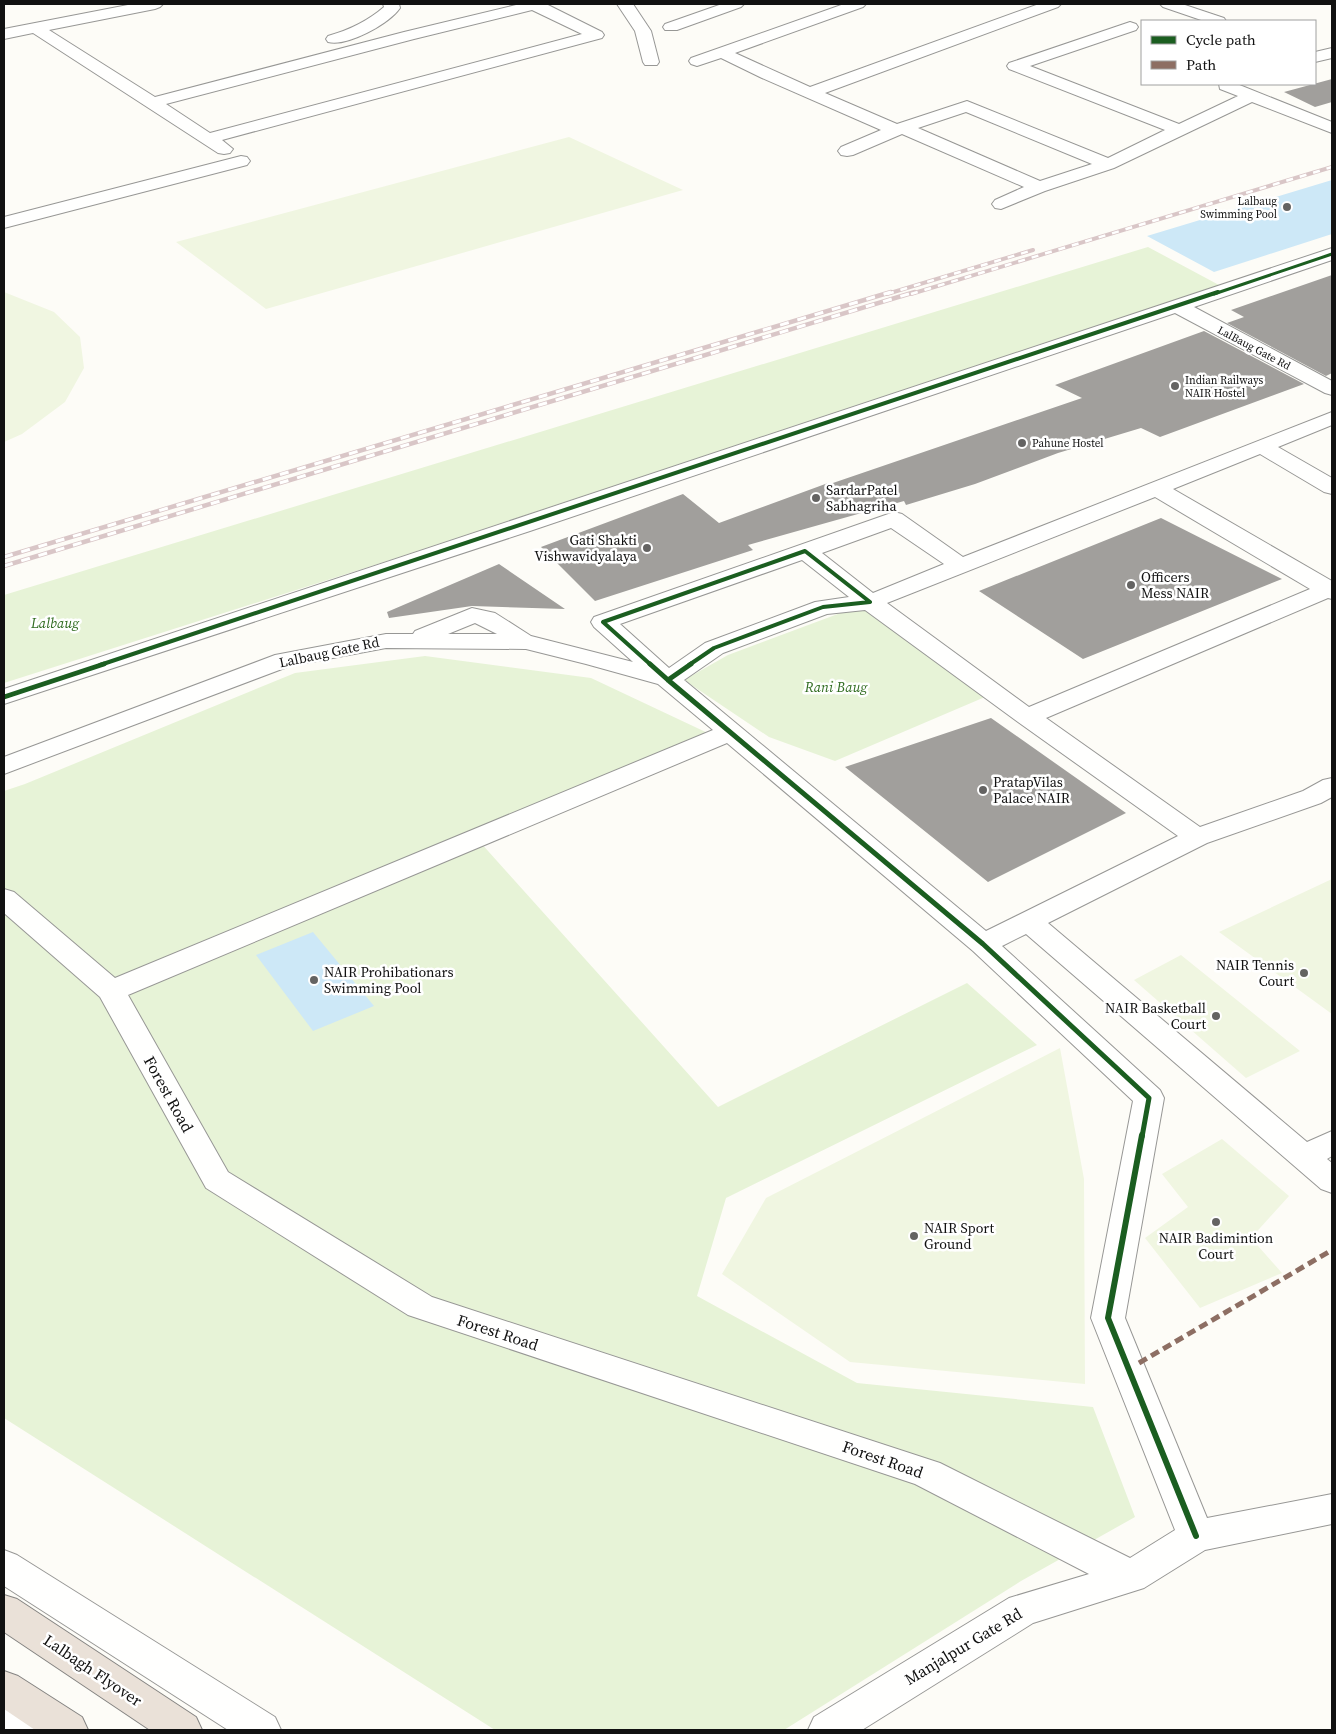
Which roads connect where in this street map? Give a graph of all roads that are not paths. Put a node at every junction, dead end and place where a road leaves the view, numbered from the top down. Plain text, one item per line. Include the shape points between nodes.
1 (155, 4) edge
2 (391, 4) edge
3 (536, 4) edge
4 (625, 4) edge
5 (736, 4) edge
6 (858, 4) edge
7 (1052, 4) edge
8 (1168, 4) edge
9 (1002, 6) dead end
10 (1025, 14) junction
11 (1215, 20) edge
12 (671, 27) dead end
13 (36, 28) junction
14 (1130, 28) dead end
15 (4, 34) edge
16 (322, 42) dead end
17 (721, 52) junction
18 (1332, 53) edge
19 (1316, 57) edge
20 (697, 61) dead end
21 (651, 62) dead end
22 (1226, 85) edge
23 (810, 93) junction
24 (152, 95) junction
25 (1253, 95) junction
26 (1332, 127) edge
27 (899, 129) junction
28 (1178, 129) junction
29 (210, 138) junction
30 (847, 151) dead end
31 (1108, 164) junction
32 (1039, 187) junction
33 (1001, 204) dead end
34 (4, 224) edge
35 (1332, 254) edge
36 (1177, 306) junction
37 (1332, 389) edge
38 (1332, 418) edge
39 (1261, 446) junction
40 (1332, 487) edge
41 (1156, 488) junction
42 (522, 526) junction
43 (805, 551) junction
44 (961, 566) junction
45 (1331, 590) edge
46 (870, 602) junction
47 (668, 680) junction
48 (4, 688) edge
49 (4, 697) edge
50 (1027, 717) junction
51 (731, 732) junction
52 (4, 766) edge
53 (1326, 798) edge
54 (1197, 837) junction
55 (4, 898) edge
56 (1028, 921) junction
57 (983, 944) junction
58 (112, 991) junction
59 (1332, 1142) edge
60 (1304, 1157) junction
61 (1332, 1181) edge
62 (1332, 1509) edge
63 (1196, 1536) junction
64 (4, 1566) edge
65 (1131, 1577) junction
66 (4, 1611) edge
67 (4, 1688) edge
68 (4, 1711) edge
69 (31, 1730) edge
70 (68, 1730) edge
71 (182, 1730) edge
72 (261, 1730) edge
73 (828, 1730) edge

1 - 13 street
2 - 16 street via 392,8 379,20 350,34
3 - 24 street
3 - 29 street via 596,35
4 - 21 street via 643,31
5 - 12 street
6 - 17 street
7 - 10 street
8 - 11 street
9 - 10 street
10 - 23 street
13 - 15 street
13 - 24 street via 134,91
14 - 28 street via 1015,66
17 - 20 street
17 - 23 street
18 - 19 street
22 - 25 street
23 - 27 street
24 - 29 street
25 - 26 street
25 - 28 street
27 - 30 street
27 - 31 street via 967,106
27 - 32 street
28 - 31 street
29 - 34 street via 241,161
31 - 32 street
32 - 33 street
35 - 36 street
36 - 37 street, LalBaug Gate Rd
36 - 42 street
38 - 39 street
39 - 40 street
39 - 41 street
41 - 44 street
41 - 45 street
42 - 48 street via 486,533
42 - 49 street
43 - 44 street via 894,519
43 - 46 street
43 - 47 street via 603,622
44 - 46 street
45 - 50 street
46 - 47 street via 823,608 714,648
46 - 50 street
47 - 51 street
47 - 52 street, Lalbaug Gate Rd via 526,642 386,640 284,660
50 - 54 street
51 - 57 street
51 - 58 street
53 - 54 street
54 - 56 street
55 - 58 street, Forest Road
56 - 57 street
56 - 60 street
57 - 63 street via 1150,1098 1108,1318
58 - 65 street, Forest Road via 217,1180 420,1306 927,1473
59 - 60 street
60 - 61 street
62 - 63 street, Manjalpur Gate Rd
63 - 65 street, Manjalpur Gate Rd
64 - 72 street
65 - 73 street, Manjalpur Gate Rd via 1022,1610
66 - 71 highway, Lalbagh Flyover
67 - 70 highway
68 - 69 street

